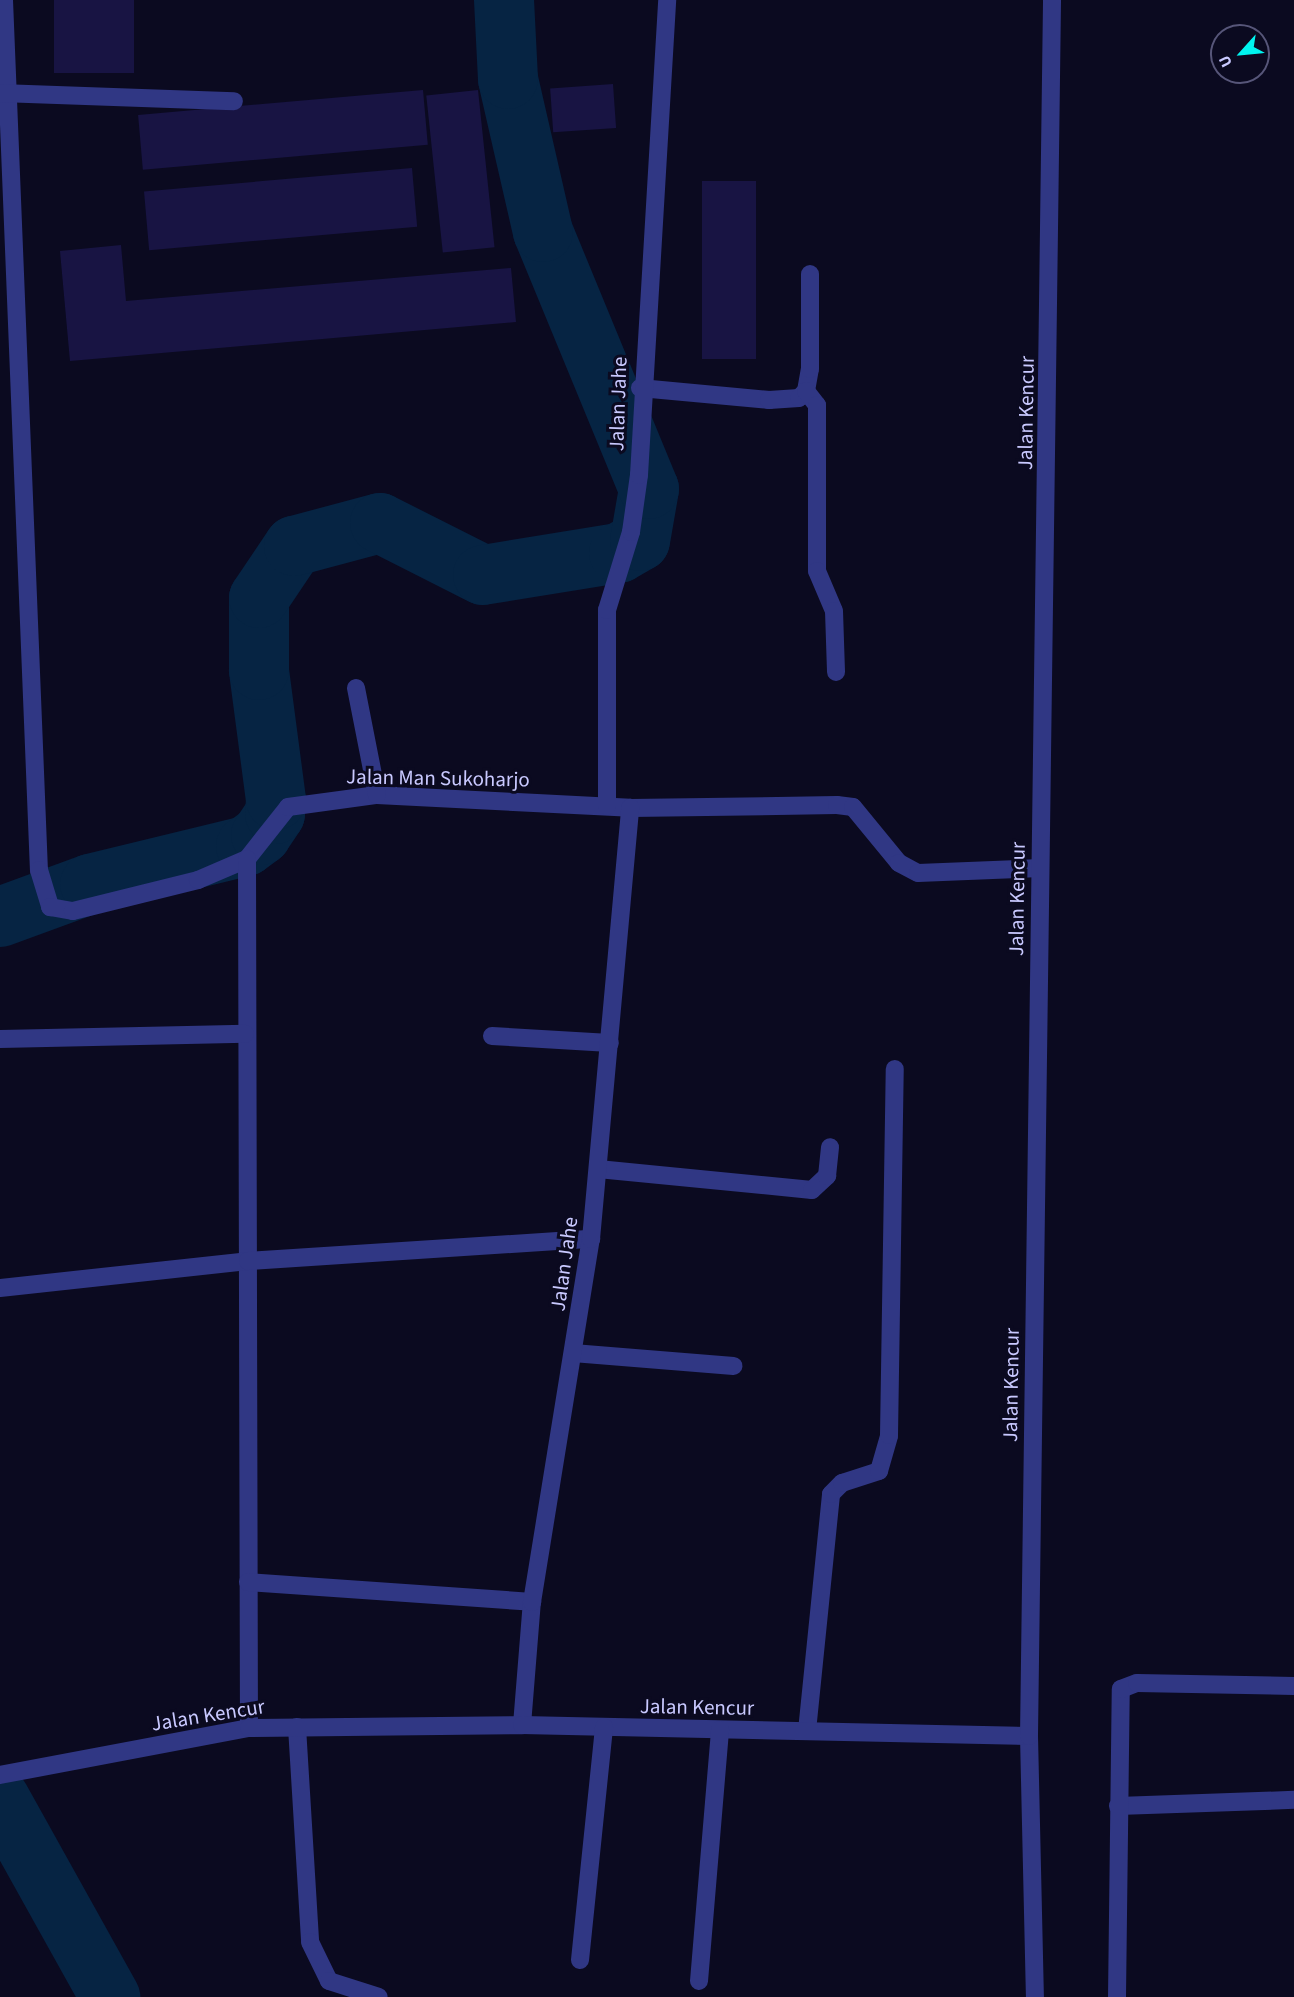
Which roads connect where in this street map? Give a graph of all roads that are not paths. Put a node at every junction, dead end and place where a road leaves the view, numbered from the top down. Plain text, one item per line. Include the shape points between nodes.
1 (4, 0) edge
2 (667, 0) edge
3 (1052, 0) edge
4 (4, 93) edge
5 (234, 101) dead end
6 (7, 204) edge
7 (810, 274) dead end
8 (640, 388) junction
9 (806, 391) junction
10 (836, 672) dead end
11 (356, 688) dead end
12 (376, 795) junction
13 (607, 806) junction
14 (630, 808) junction
15 (247, 859) junction
16 (1040, 868) junction
17 (245, 1034) junction
18 (492, 1036) dead end
19 (0, 1039) edge
20 (610, 1043) junction
21 (895, 1069) dead end
22 (830, 1147) dead end
23 (598, 1169) junction
24 (591, 1239) junction
25 (248, 1261) junction
26 (0, 1288) edge
27 (573, 1353) junction
28 (733, 1366) dead end
29 (248, 1582) junction
30 (532, 1602) junction
31 (1294, 1686) edge
32 (522, 1725) junction
33 (297, 1727) junction
34 (249, 1728) junction
35 (604, 1728) junction
36 (720, 1730) junction
37 (807, 1731) junction
38 (1029, 1736) junction
39 (0, 1775) edge
40 (1294, 1800) edge
41 (1118, 1806) junction
42 (580, 1960) dead end
43 (699, 1981) dead end
44 (379, 1997) edge
45 (1035, 1997) edge
46 (1116, 1997) edge

1 - 4 street, Jalan Man Sukoharjo
2 - 8 street, Jalan Jahe
3 - 16 street, Jalan Kencur
4 - 5 street
4 - 6 street, Jalan Man Sukoharjo
6 - 15 street, Jalan Man Sukoharjo via 40,884 50,908 73,911 184,885
7 - 9 street
8 - 9 street via 770,400 789,400
8 - 13 street, Jalan Jahe via 631,532 608,610
9 - 10 street via 817,405 817,571 834,611
11 - 12 street
12 - 13 street, Jalan Man Sukoharjo
12 - 15 street, Jalan Man Sukoharjo via 288,807
13 - 14 street, Jalan Man Sukoharjo
14 - 16 street, Jalan Man Sukoharjo via 837,804 854,807 899,863 918,873
14 - 20 street, Jalan Jahe
15 - 17 street
16 - 38 street, Jalan Kencur
17 - 19 street
17 - 25 street
18 - 20 street
20 - 23 street, Jalan Jahe
21 - 37 street via 889,1435 879,1472 842,1483 831,1494
22 - 23 street via 827,1176 812,1190
23 - 24 street, Jalan Jahe
24 - 25 street
24 - 27 street, Jalan Jahe
25 - 26 street
25 - 29 street
27 - 28 street
27 - 30 street, Jalan Jahe
29 - 30 street
29 - 34 street
30 - 32 street, Jalan Jahe
31 - 41 street via 1127,1685 1121,1689
32 - 33 street, Jalan Kencur
32 - 35 street, Jalan Kencur
33 - 34 street, Jalan Kencur
33 - 44 street via 310,1942 329,1981
34 - 39 street, Jalan Kencur
35 - 36 street, Jalan Kencur
35 - 42 street
36 - 37 street, Jalan Kencur
36 - 43 street
37 - 38 street, Jalan Kencur
38 - 45 street
40 - 41 street
41 - 46 street

